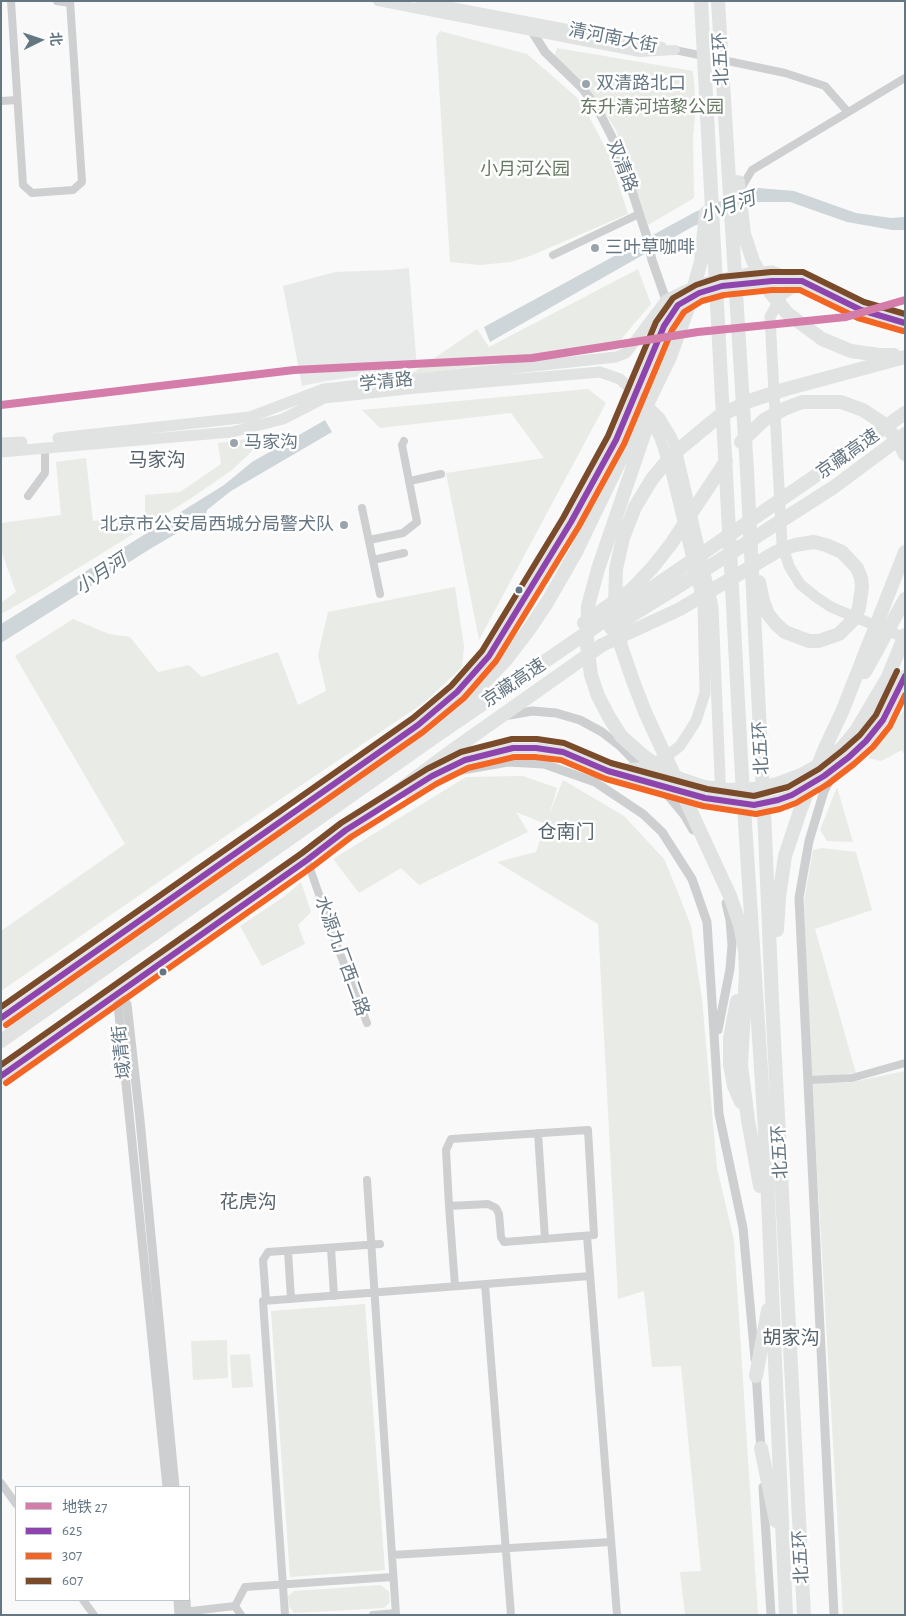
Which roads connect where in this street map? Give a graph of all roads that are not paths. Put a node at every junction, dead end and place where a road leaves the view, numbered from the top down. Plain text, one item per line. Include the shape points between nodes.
1 (11, 1) edge
2 (57, 1) edge
3 (378, 1) edge
4 (420, 1) edge
5 (701, 1) edge
6 (718, 1) edge
7 (727, 1) edge
8 (70, 2) edge
9 (525, 20) junction
10 (530, 30) junction
11 (675, 50) junction
12 (905, 78) edge
13 (18, 100) junction
14 (1, 101) edge
15 (847, 111) junction
16 (710, 160) junction
17 (743, 185) dead end
18 (639, 214) junction
19 (553, 255) dead end
20 (802, 281) junction
21 (666, 300) junction
22 (905, 322) edge
23 (626, 353) junction
24 (905, 356) edge
25 (670, 358) junction
26 (620, 378) junction
27 (635, 393) junction
28 (905, 413) edge
29 (905, 434) edge
30 (404, 441) dead end
31 (1, 443) edge
32 (45, 447) junction
33 (1, 452) edge
34 (905, 454) edge
35 (747, 470) junction
36 (442, 474) dead end
37 (410, 481) junction
38 (28, 496) dead end
39 (362, 508) dead end
40 (369, 540) junction
41 (905, 552) edge
42 (404, 553) dead end
43 (373, 560) junction
44 (681, 577) junction
45 (380, 594) dead end
46 (905, 599) edge
47 (905, 636) edge
48 (905, 675) edge
49 (842, 712) junction
50 (501, 717) junction
51 (439, 723) junction
52 (837, 767) junction
53 (608, 771) junction
54 (432, 776) junction
55 (722, 801) junction
56 (283, 821) junction
57 (346, 830) junction
58 (701, 839) junction
59 (307, 860) junction
60 (117, 995) junction
61 (772, 1001) junction
62 (1, 1018) edge
63 (367, 1023) dead end
64 (1, 1041) edge
65 (715, 1043) junction
66 (1, 1049) edge
67 (905, 1063) edge
68 (1, 1076) edge
69 (808, 1080) junction
70 (538, 1133) junction
71 (367, 1180) dead end
72 (449, 1206) junction
73 (588, 1236) junction
74 (545, 1239) junction
75 (376, 1244) junction
76 (330, 1248) junction
77 (288, 1250) junction
78 (590, 1276) junction
79 (772, 1277) junction
80 (486, 1284) junction
81 (455, 1286) junction
82 (374, 1292) junction
83 (334, 1296) junction
84 (291, 1299) junction
85 (266, 1301) junction
86 (756, 1376) junction
87 (761, 1448) junction
88 (1, 1483) edge
89 (167, 1486) edge
90 (175, 1486) edge
91 (15, 1503) edge
92 (611, 1542) junction
93 (506, 1548) junction
94 (392, 1555) junction
95 (784, 1562) junction
96 (393, 1577) junction
97 (283, 1584) junction
98 (84, 1601) edge
99 (178, 1601) edge
100 (235, 1606) junction
101 (224, 1611) edge
102 (183, 1613) edge
103 (396, 1614) edge
104 (94, 1615) edge
105 (241, 1615) edge
106 (285, 1615) edge
107 (373, 1615) edge
108 (511, 1615) edge
109 (617, 1615) edge
110 (772, 1615) edge
111 (786, 1615) edge
112 (804, 1615) edge
113 (834, 1615) edge

1 - 13 street
2 - 8 street
3 - 10 main road
4 - 9 main road
5 - 16 highway, 北五环
6 - 35 highway, 北五环
7 - 24 highway via 739,198 752,261 770,292 787,312 822,339 851,350
8 - 13 street via 82,182 73,190 32,193 23,185
9 - 10 street, 双清路
9 - 11 main road, 清河南大街
10 - 11 main road, 清河南大街 via 640,52
10 - 18 street, 双清路 via 596,106 612,137
11 - 15 street via 825,86
12 - 15 street
13 - 14 street
15 - 17 street via 752,170
16 - 25 highway via 700,261
16 - 79 highway, 北五环
18 - 19 street
18 - 21 street, 双清路
20 - 21 main road via 772,272 748,273 703,283
20 - 22 main road via 861,310
20 - 27 main road via 722,286 699,293 678,305 664,326
20 - 47 main road via 782,295 770,317 782,544 789,566 800,584 816,597
21 - 23 main road
23 - 26 main road via 620,364
23 - 31 main road, 学清路 via 608,359 324,389 250,417
24 - 58 highway via 749,401 718,417 670,456 635,507 616,569 615,607 621,646 645,712
25 - 47 highway via 588,606 587,645 591,675 608,717 621,736 660,768 704,787 753,789 776,784 801,775 841,749 869,712
25 - 51 highway via 601,502 548,602 505,661
26 - 27 main road
26 - 32 main road, 学清路 via 600,372 324,398 283,419 232,432
27 - 53 main road via 660,438 671,472 703,604 705,693 696,721 680,746 646,766
27 - 55 main road via 660,418 672,438 713,606
27 - 56 main road via 616,440 571,522 489,656 457,692 418,725
28 - 44 highway, 京藏高速
29 - 44 highway, 京藏高速 via 834,487
30 - 37 street via 402,445
32 - 33 main road, 学清路
32 - 38 street via 45,473
34 - 51 highway via 882,422 841,402 802,402 764,420 728,458 671,544 631,590
35 - 50 highway via 758,577 768,614 785,632 809,641 839,634 857,613 862,587 857,568 842,552 826,545 814,542 795,545 776,552 680,609 602,645
35 - 61 highway, 北五环
36 - 37 street
37 - 40 street via 417,522 403,533
39 - 40 street
40 - 43 street
41 - 49 highway
42 - 43 street
43 - 45 street
44 - 64 highway, 京藏高速 via 433,738
44 - 66 highway, 京藏高速
46 - 49 highway
48 - 52 main road via 883,720 866,741
49 - 61 highway via 800,811 785,856
50 - 57 highway
50 - 58 street via 532,712 556,713 580,720 602,732 671,799
51 - 56 highway via 326,800
52 - 55 main road via 778,800 754,805
52 - 69 street via 824,791 809,841 799,898
53 - 54 main road via 563,752 513,748 465,760
53 - 55 main road
54 - 57 main road
54 - 65 street via 508,762 544,764 595,782 643,814 662,832 692,879 707,922
56 - 62 main road
57 - 59 main road
58 - 65 street via 724,897 732,945
58 - 79 highway via 730,896 740,925 742,974 730,1038 730,1065 734,1086 748,1120 755,1155
59 - 60 main road
59 - 63 street, 水源九厂西二路
60 - 68 main road
60 - 89 street, 域清街
60 - 90 street, 域清街 via 127,1004
61 - 112 highway, 北五环
65 - 86 street via 719,1114 743,1228
67 - 69 street via 852,1078
69 - 113 street
70 - 72 street via 451,1139 446,1150
70 - 73 street via 588,1130 594,1235
70 - 74 street
71 - 75 street
72 - 74 street via 488,1204 496,1208 504,1242
72 - 81 street
73 - 74 street
73 - 78 street
75 - 76 street
75 - 82 street
76 - 77 street
76 - 83 street
77 - 84 street
77 - 85 street via 268,1252 264,1256
78 - 80 street
78 - 92 street
79 - 86 highway
79 - 95 highway, 北五环
80 - 81 street
80 - 93 street
81 - 82 street
82 - 83 street
82 - 94 street
83 - 84 street
84 - 85 street
85 - 97 street via 263,1301
86 - 87 street
87 - 95 highway
87 - 110 street
88 - 91 street
92 - 93 street
92 - 109 street
93 - 94 street
93 - 108 street
94 - 96 street
95 - 111 highway, 北五环
96 - 97 street
96 - 103 street
97 - 100 street via 245,1586
97 - 106 street
98 - 104 street
99 - 102 street
100 - 101 street
100 - 105 street
101 - 102 street
103 - 107 street

